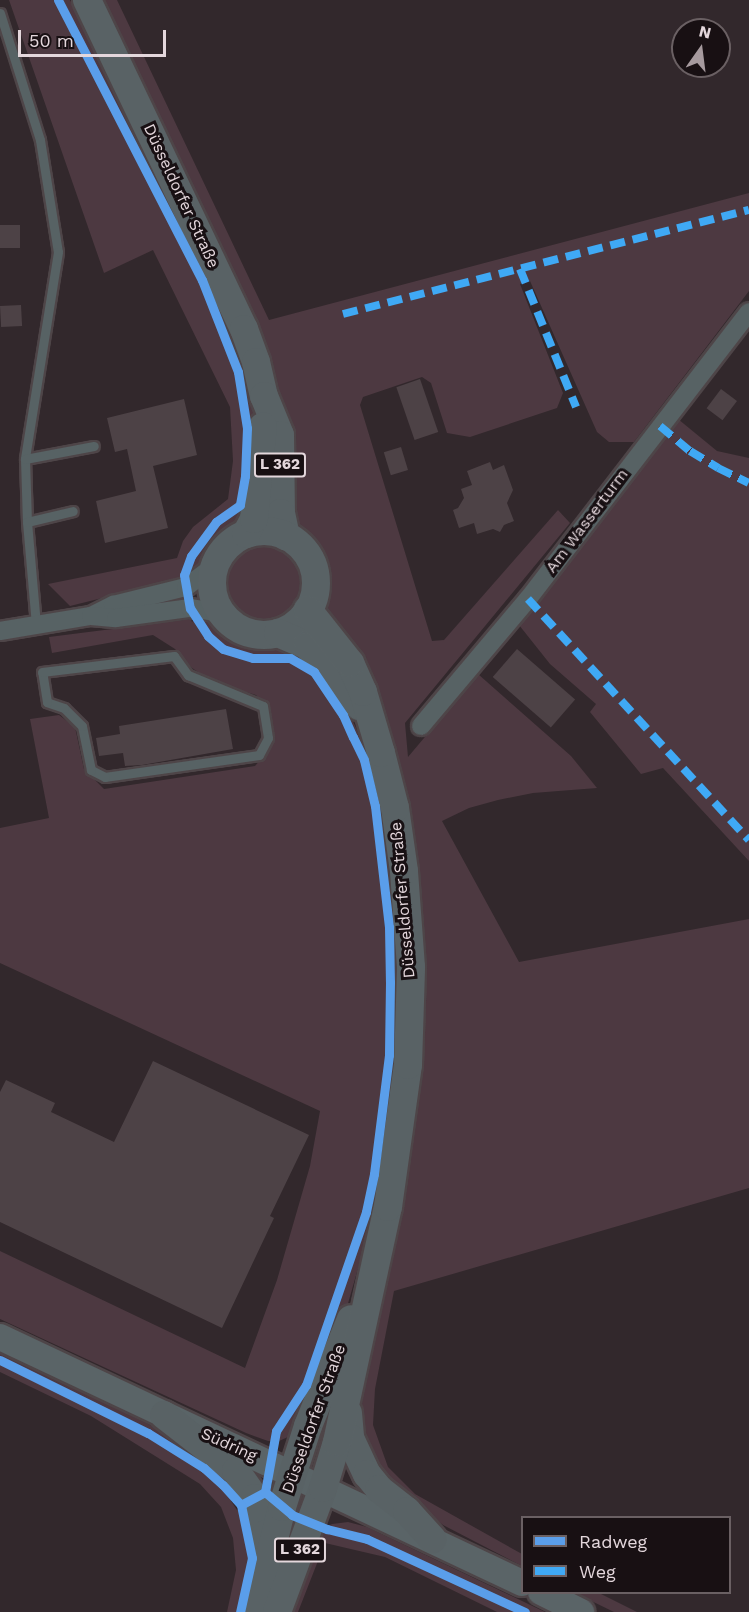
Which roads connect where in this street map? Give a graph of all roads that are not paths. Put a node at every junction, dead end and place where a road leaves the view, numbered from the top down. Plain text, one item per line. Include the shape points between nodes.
1 (87, 0) edge
2 (0, 13) edge
3 (749, 312) edge
4 (264, 396) junction
5 (94, 446) dead end
6 (26, 459) junction
7 (73, 511) dead end
8 (27, 522) junction
9 (246, 534) junction
10 (286, 537) junction
11 (215, 565) junction
12 (308, 610) junction
13 (221, 613) junction
14 (91, 616) junction
15 (36, 624) junction
16 (0, 631) edge
17 (278, 633) junction
18 (42, 672) joint
19 (369, 717) junction
20 (421, 726) dead end
21 (374, 1264) junction
22 (0, 1337) edge
23 (349, 1393) junction
24 (164, 1415) junction
25 (293, 1474) junction
26 (323, 1488) junction
27 (432, 1539) junction
28 (267, 1572) junction
29 (521, 1583) edge
30 (543, 1594) edge
31 (256, 1612) edge
32 (277, 1612) edge
33 (581, 1612) edge

1 - 4 main road, Düsseldorfer Straße / L 362 via 244,329
2 - 6 lane via 40,140 58,252
3 - 20 street, Am Wasserturm via 528,599
4 - 9 main road, Düsseldorfer Straße / L 362 via 254,519
4 - 10 main road, Düsseldorfer Straße / L 362 via 280,435 281,513
5 - 6 lane
6 - 8 lane
7 - 8 lane
8 - 15 lane
9 - 10 main road via 273,532
9 - 11 main road via 233,541
10 - 12 main road via 300,546 315,577 315,594
11 - 13 main road via 214,598
11 - 14 street via 186,587 113,604
12 - 17 main road via 290,628
12 - 19 main road, Düsseldorfer Straße / L 362 via 350,663
13 - 14 street via 190,608 116,618
13 - 17 main road via 247,632
14 - 15 street
15 - 16 street
17 - 19 main road, Düsseldorfer Straße / L 362 via 308,646
18 - 18 lane via 47,702 64,708 82,726 91,770 105,777 259,755 267,738 263,706 188,675 174,656
19 - 21 main road, Düsseldorfer Straße / L 362 via 395,808 411,967 408,1065 394,1176
21 - 23 main road, Düsseldorfer Straße / L 362
21 - 25 main road, Düsseldorfer Straße / L 362 via 335,1356
22 - 24 main road, Südring
23 - 26 main road, Düsseldorfer Straße / L 362
23 - 27 main road via 350,1438 367,1474
24 - 25 main road, Südring
24 - 28 main road via 236,1471 255,1498 266,1534
25 - 26 main road, Südring
25 - 28 main road, Düsseldorfer Straße
26 - 27 main road, Südring
26 - 32 main road, Düsseldorfer Straße / L 362
27 - 29 main road, Südring
28 - 31 main road, Düsseldorfer Straße
30 - 33 main road

